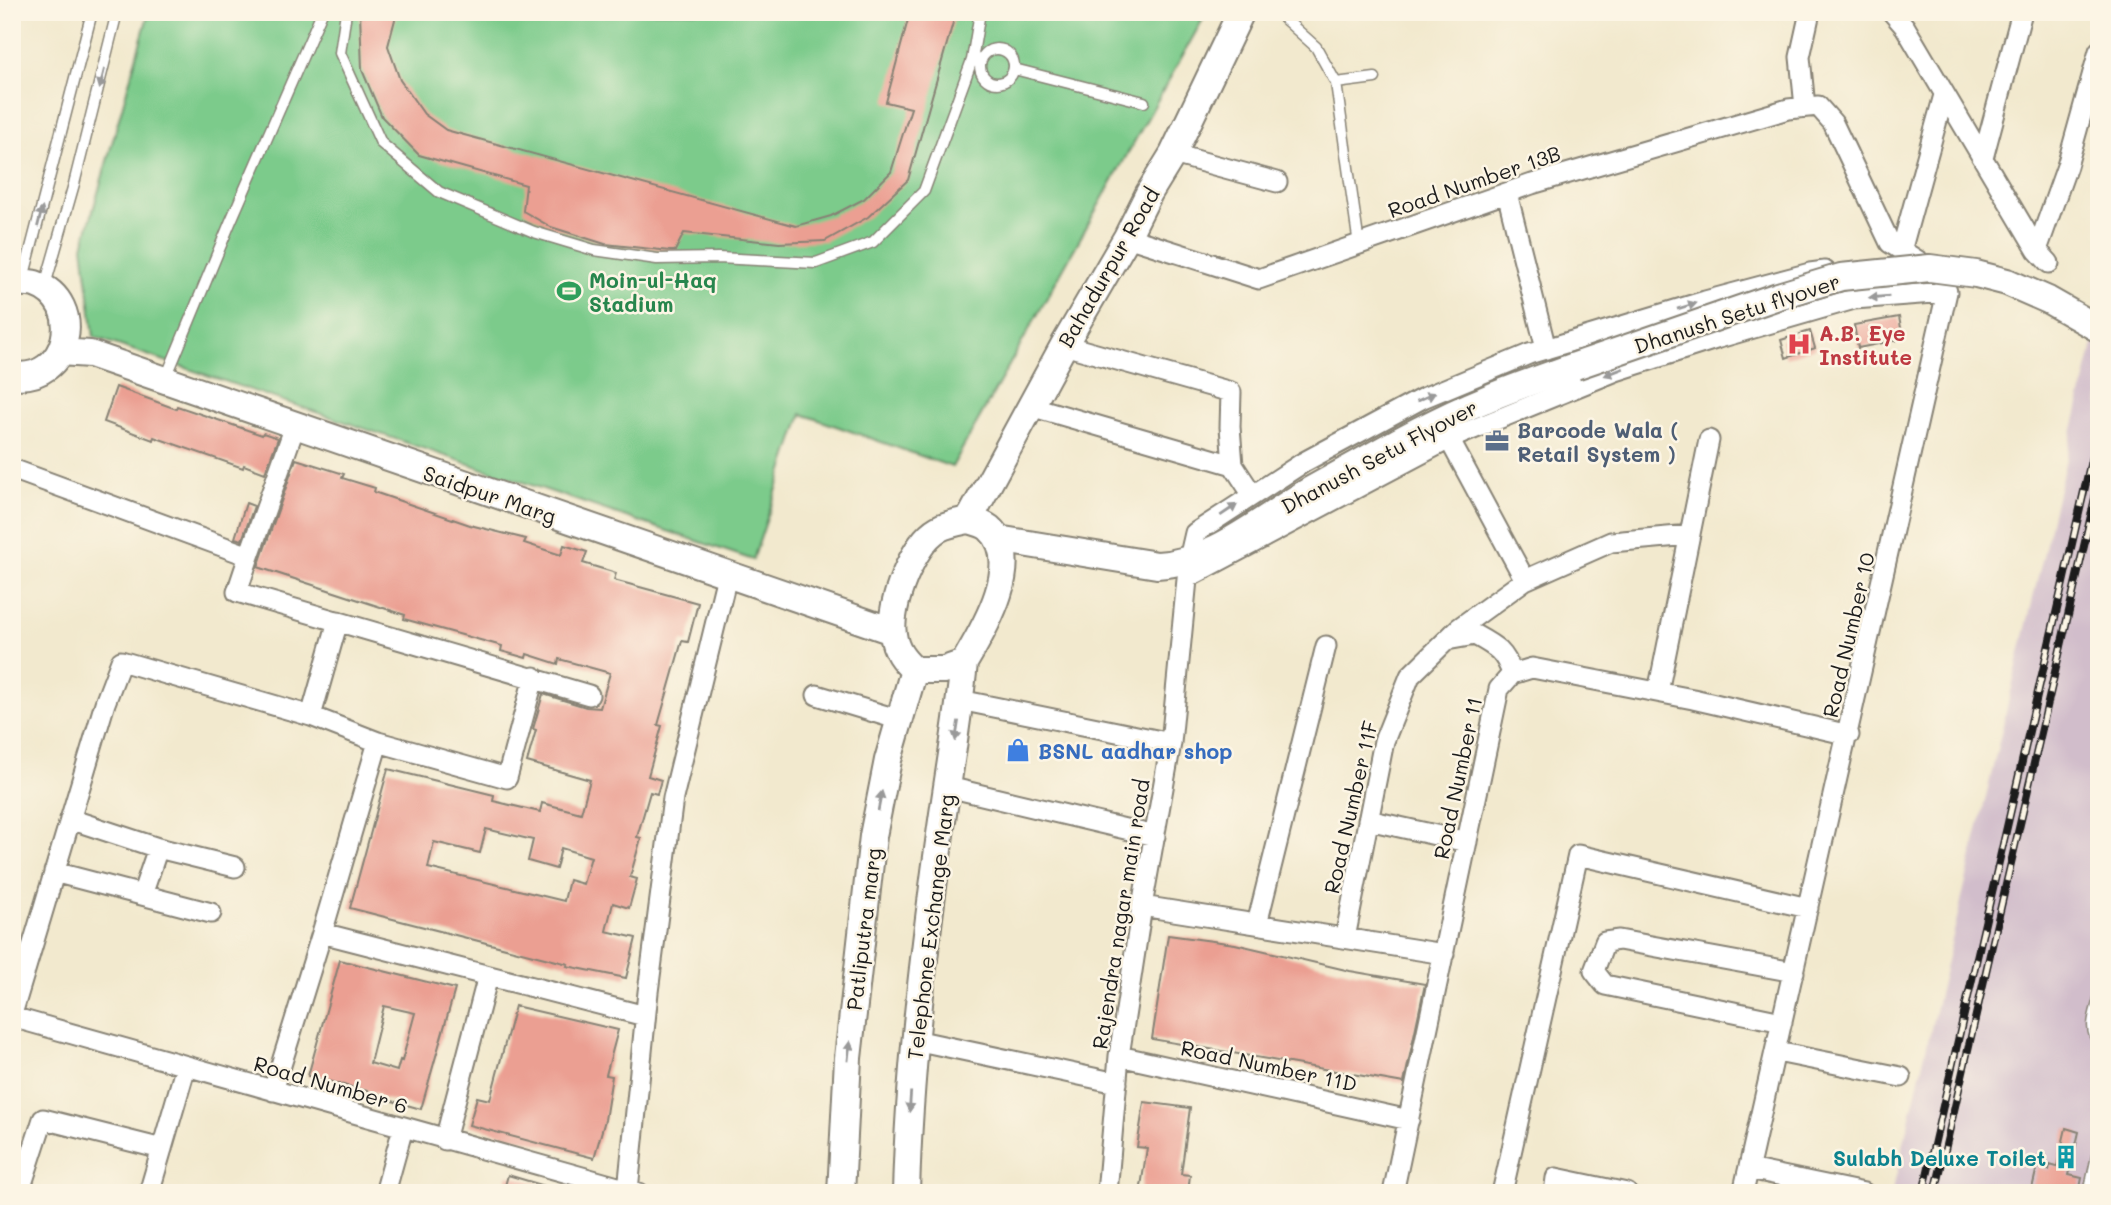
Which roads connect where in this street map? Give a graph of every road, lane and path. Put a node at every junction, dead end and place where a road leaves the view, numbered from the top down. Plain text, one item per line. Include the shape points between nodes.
1 (92, 12) edge
2 (117, 12) edge
3 (322, 12) edge
4 (346, 12) edge
5 (980, 12) edge
6 (1241, 12) edge
7 (1277, 12) edge
8 (1810, 12) edge
9 (2022, 12) edge
10 (1904, 17) edge
11 (2099, 51) edge
12 (976, 61) junction
13 (1014, 69) junction
14 (1375, 78) dead end
15 (1336, 83) junction
16 (1944, 95) junction
17 (1144, 102) dead end
18 (1805, 107) junction
19 (1172, 154) junction
20 (1983, 158) junction
21 (1278, 182) dead end
22 (1507, 193) junction
23 (1128, 237) junction
24 (1359, 245) junction
25 (1908, 256) junction
26 (26, 285) edge
27 (1947, 292) junction
28 (2099, 329) edge
29 (63, 340) junction
30 (1063, 345) junction
31 (1546, 349) junction
32 (1575, 366) joint
33 (12, 375) edge
34 (165, 381) junction
35 (1030, 406) junction
36 (295, 426) junction
37 (1449, 439) junction
38 (1709, 440) dead end
39 (1233, 465) junction
40 (12, 469) edge
41 (1252, 494) junction
42 (969, 520) junction
43 (1690, 535) junction
44 (999, 539) junction
45 (1043, 546) junction
46 (249, 556) junction
47 (1193, 564) junction
48 (727, 576) junction
49 (1003, 577) junction
50 (1525, 580) junction
51 (338, 621) junction
52 (892, 631) junction
53 (1446, 640) junction
54 (1326, 646) dead end
55 (964, 663) junction
56 (914, 670) junction
57 (1512, 674) junction
58 (534, 677) junction
59 (1658, 692) junction
60 (589, 695) dead end
61 (817, 695) dead end
62 (960, 700) junction
63 (311, 716) junction
64 (900, 720) junction
65 (1849, 735) junction
66 (378, 742) junction
67 (1171, 743) junction
68 (947, 787) junction
69 (70, 819) junction
70 (1368, 820) junction
71 (1155, 836) junction
72 (1467, 842) junction
73 (158, 848) junction
74 (235, 867) dead end
75 (54, 872) junction
76 (142, 895) junction
77 (1142, 906) junction
78 (1808, 908) junction
79 (211, 913) dead end
80 (1257, 924) junction
81 (322, 933) junction
82 (1345, 938) junction
83 (1444, 954) junction
84 (1794, 972) junction
85 (488, 976) junction
86 (2099, 999) edge
87 (12, 1016) edge
88 (645, 1016) junction
89 (1782, 1022) junction
90 (915, 1040) junction
91 (2099, 1042) edge
92 (1777, 1052) junction
93 (1119, 1056) junction
94 (186, 1066) junction
95 (1901, 1077) dead end
96 (1117, 1083) junction
97 (273, 1091) junction
98 (1409, 1120) junction
99 (402, 1128) junction
100 (445, 1140) junction
101 (2099, 1147) edge
102 (162, 1149) junction
103 (1749, 1169) junction
104 (633, 1191) edge
105 (19, 1193) edge
106 (149, 1193) edge
107 (385, 1193) edge
108 (841, 1193) edge
109 (906, 1193) edge
110 (1107, 1193) edge
111 (1393, 1193) edge
112 (1502, 1193) edge
113 (1554, 1193) edge
114 (1627, 1193) edge
115 (1743, 1193) edge
116 (1864, 1193) edge
117 (2089, 1193) edge

26 -> 1 lane
2 -> 26 lane via 74,184
3 - 34 lane
4 - 12 lane via 340,53 381,143 439,192 534,232 594,250 657,259 816,264 873,242 924,191
5 - 12 lane
6 - 19 main road, Bahadurpur Road
7 - 15 lane via 1316,47
8 - 18 street via 1800,57
9 - 20 street
10 - 16 street
11 - 20 street via 2043,257
12 - 13 lane via 990,49 1002,48 1011,55
12 - 13 lane via 981,73 994,83 1006,81
13 - 17 lane
14 - 15 lane
15 - 24 lane
16 - 20 street
16 - 25 street
18 - 22 street, Road Number 13B
18 - 25 street via 1818,106 1833,123 1890,243
19 - 21 street
19 - 23 main road, Bahadurpur Road
22 - 24 street, Road Number 13B
22 - 31 street
23 - 24 street, Road Number 13B via 1259,279
23 - 30 main road, Bahadurpur Road
25 - 27 street via 1942,276
31 -> 25 street, Rajendra nagar main road via 1810,273
26 - 29 main road via 55,298 66,321
27 -> 37 street via 1854,299 1719,338 1616,371
27 - 65 street, Road Number 10
28 - 32 main road, Dhanush Setu flyover, bridge via 2007,282 1930,268 1841,277
29 - 33 main road via 54,362 39,372
29 - 34 main road, Saidpur Marg
30 - 35 main road, Bahadurpur Road
30 - 39 street via 1231,392
41 -> 31 street, Rajendra nagar main road via 1423,398
32 - 47 main road, Dhanush Setu Flyover via 1437,422 1314,488
34 - 36 main road, Saidpur Marg
35 - 39 street
35 - 42 main road, Bahadurpur Road
36 - 46 street
36 - 48 main road, Saidpur Marg
37 - 47 street
37 - 50 street
38 - 43 street
39 - 41 street
40 - 46 street
47 -> 41 street, Rajendra nagar main road via 1195,533
42 - 44 main road via 988,526
42 - 52 main road via 936,530 920,547 894,607
43 - 50 street, Road Number 11F via 1611,542
43 - 59 street
44 - 45 main road
44 - 49 main road
45 - 47 main road via 1157,565
45 - 49 main road
46 - 51 street via 237,592
47 - 67 street, Rajendra nagar main road
48 - 52 main road, Saidpur Marg
48 - 88 street via 673,798
49 - 55 main road via 987,623
50 - 53 street, Road Number 11F
51 - 58 street
51 - 63 street
52 - 56 main road via 895,646
53 - 57 street via 1475,635 1507,658
53 - 70 street, Road Number 11F via 1410,676 1384,741
54 - 80 street
55 - 56 main road via 944,670
55 - 62 main road, Telephone Exchange Marg
56 - 64 main road, Patliputra marg
57 - 59 street via 1532,668
57 - 72 street, Road Number 11 via 1499,689
58 - 60 street
58 - 66 street via 507,778
59 - 65 street
61 - 64 street
62 - 67 street
62 -> 68 main road, Telephone Exchange Marg
63 - 66 street
63 - 69 street via 121,661
108 -> 64 main road, Patliputra marg via 848,1058 873,836
65 - 78 street, Road Number 10
66 - 81 street
67 - 71 street, Rajendra nagar main road
68 - 71 street
68 - 90 main road, Telephone Exchange Marg
69 - 73 street
69 - 75 street
70 - 72 street
70 - 82 street, Road Number 11F
71 - 77 street, Rajendra nagar main road
72 - 83 street, Road Number 11
73 - 74 street
73 - 76 street
75 - 76 street
75 - 87 street
76 - 79 street
77 - 80 street
77 - 93 street, Rajendra nagar main road
78 - 84 street, Road Number 10
78 - 112 street via 1578,855
80 - 82 street
81 - 85 street
81 - 97 street
82 - 83 street
83 - 98 street, Road Number 11
84 - 89 street, Road Number 10
84 - 89 street via 1619,940 1605,942 1594,971 1605,985
85 - 88 street
85 - 100 street
86 - 91 lane via 2092,1028
87 - 94 street, Road Number 6
88 - 104 street
89 - 92 street, Road Number 10
90 - 96 street
90 -> 109 main road, Telephone Exchange Marg
92 - 95 street
92 - 103 street, Road Number 10
93 - 96 street, Rajendra nagar main road
93 - 98 street, Road Number 11D
94 - 97 street, Road Number 6
94 - 102 street
96 - 110 street, Rajendra nagar main road
97 - 99 street, Road Number 6
98 - 111 street, Road Number 11
99 - 100 street, Road Number 6
99 - 107 street
100 - 104 street, Road Number 6
101 - 117 lane
102 - 105 street via 43,1119
102 - 106 street
103 - 115 street, Road Number 10
103 - 116 street
113 - 114 street via 1556,1178

